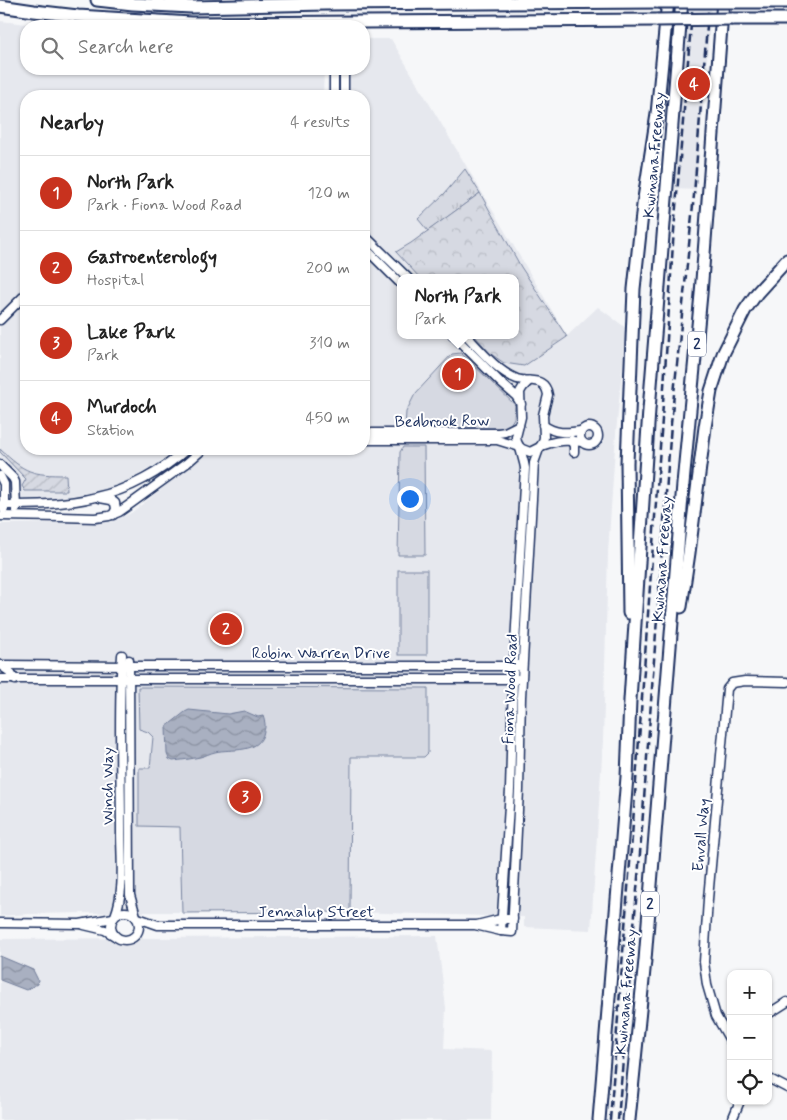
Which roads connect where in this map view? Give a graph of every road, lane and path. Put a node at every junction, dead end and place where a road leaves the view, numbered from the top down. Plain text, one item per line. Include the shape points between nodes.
1 (97, 0) edge
2 (424, 0) edge
3 (682, 0) edge
4 (544, 1) edge
5 (663, 1) edge
6 (728, 1) edge
7 (511, 3) edge
8 (787, 3) edge
9 (404, 4) junction
10 (0, 6) edge
11 (771, 19) junction
12 (787, 19) edge
13 (130, 20) edge
14 (489, 20) junction
15 (534, 20) junction
16 (370, 21) edge
17 (378, 21) junction
18 (370, 24) edge
19 (334, 75) edge
20 (344, 75) edge
21 (334, 90) edge
22 (344, 90) edge
23 (370, 242) edge
24 (375, 246) junction
25 (370, 250) edge
26 (370, 257) edge
27 (787, 260) edge
28 (404, 274) edge
29 (397, 280) edge
30 (20, 300) edge
31 (0, 320) edge
32 (457, 339) edge
33 (470, 339) edge
34 (529, 381) junction
35 (521, 404) junction
36 (519, 425) junction
37 (543, 425) junction
38 (582, 431) junction
39 (370, 434) edge
40 (383, 437) junction
41 (403, 437) junction
42 (370, 439) edge
43 (571, 440) junction
44 (582, 442) junction
45 (594, 444) junction
46 (541, 446) junction
47 (520, 447) junction
48 (574, 452) dead end
49 (591, 453) dead end
50 (179, 455) edge
51 (196, 455) edge
52 (0, 465) edge
53 (0, 476) edge
54 (98, 497) junction
55 (2, 505) edge
56 (16, 505) junction
57 (113, 514) junction
58 (2, 516) edge
59 (16, 516) junction
60 (0, 665) edge
61 (110, 666) junction
62 (352, 666) junction
63 (392, 666) junction
64 (514, 666) junction
65 (523, 666) junction
66 (124, 672) junction
67 (0, 679) edge
68 (513, 679) junction
69 (522, 679) junction
70 (15, 680) junction
71 (352, 680) junction
72 (392, 680) junction
73 (787, 682) edge
74 (668, 688) junction
75 (630, 700) junction
76 (510, 790) junction
77 (519, 790) junction
78 (114, 917) junction
79 (137, 917) junction
80 (501, 919) junction
81 (512, 919) junction
82 (1, 923) edge
83 (80, 924) junction
84 (158, 925) junction
85 (475, 925) junction
86 (501, 931) junction
87 (512, 932) joint
88 (115, 936) junction
89 (135, 936) junction
90 (787, 1002) edge
91 (772, 1011) edge
92 (727, 1034) edge
93 (606, 1035) junction
94 (772, 1080) edge
95 (787, 1088) edge
96 (738, 1105) edge
97 (594, 1120) edge
98 (599, 1120) edge
99 (629, 1120) edge
100 (732, 1120) edge

1 - 9 highway via 191,7
2 - 9 highway
3 - 75 highway, Kwinana Freeway / 2
4 - 5 highway
4 - 7 highway
5 - 6 highway, bridge
5 - 75 highway via 657,114 638,247 632,333 627,463
6 - 8 highway
6 - 74 highway, Kwinana Freeway / 2 via 683,484
7 - 9 highway
7 - 14 highway via 504,15
7 - 15 highway via 519,13
8 - 11 highway via 783,12
10 - 13 highway
11 - 12 highway
11 - 15 highway, bridge
14 - 15 highway
14 - 17 highway
16 - 17 highway
17 - 18 street
19 - 21 street
20 - 22 street
23 - 24 street
24 - 25 street
24 - 28 street
26 - 29 street
27 - 74 highway via 756,293 745,310 723,354 711,391
30 - 31 street
32 - 35 street
33 - 34 street, Fiona Wood Road via 499,368 515,378
34 - 35 street, Fiona Wood Road via 520,392
34 - 37 street, Fiona Wood Road via 541,383 548,391
35 - 36 street, Fiona Wood Road
36 - 41 street, Bedbrook Row via 498,433
36 - 47 street, Fiona Wood Road via 516,437
37 - 38 street via 555,432
37 - 46 street, Fiona Wood Road
38 - 44 street
38 - 45 street via 589,427 596,430 598,438
39 - 40 street, Bedbrook Row
40 - 41 street, Bedbrook Row
40 - 42 street, Bedbrook Row
41 - 47 street, Bedbrook Row via 497,440
43 - 44 street
43 - 46 street
43 - 48 street
44 - 45 street
45 - 49 street
46 - 47 street via 530,452
46 - 65 street, Fiona Wood Road via 534,463
47 - 64 street, Fiona Wood Road via 524,468
50 - 54 street via 147,477
51 - 57 street
52 - 56 street via 15,482
53 - 55 street via 4,484
54 - 56 street
54 - 57 street via 113,501 116,506
55 - 56 street
55 - 58 street
56 - 59 street
57 - 59 street via 102,518
58 - 59 street
60 - 61 street
60 - 70 street
61 - 66 street
61 - 66 street via 118,662
62 - 63 street, Robin Warren Drive
62 - 66 street, Robin Warren Drive via 139,666
62 - 71 street
63 - 64 street, Robin Warren Drive
63 - 72 street
64 - 65 street, Robin Warren Drive
64 - 68 street, Fiona Wood Road
65 - 69 street, Fiona Wood Road
66 - 70 street, Robin Warren Drive
66 - 71 street, Robin Warren Drive via 140,680
66 - 78 street, Winch Way via 121,895
66 - 79 street, Winch Way via 130,895
67 - 70 street, Robin Warren Drive
68 - 69 street, Robin Warren Drive
68 - 72 street, Robin Warren Drive
68 - 76 street, Fiona Wood Road
69 - 77 street, Fiona Wood Road
71 - 72 street, Robin Warren Drive
73 - 92 street, Envall Way via 732,683 727,689 704,962 716,1016
74 - 99 highway, Kwinana Freeway / 2
75 - 93 highway, Kwinana Freeway / 2 via 627,777
76 - 77 street
76 - 80 street, Fiona Wood Road
77 - 81 street, Fiona Wood Road
78 - 79 street, Jennalup Street via 124,911
78 - 83 street, Jennalup Street
78 - 88 street via 111,928
79 - 84 street, Jennalup Street
79 - 89 street via 140,929
80 - 81 street, Jennalup Street
80 - 85 street, Jennalup Street
80 - 86 street, Fiona Wood Road
81 - 87 street, Fiona Wood Road
82 - 83 street, Jennalup Street
83 - 88 street, Jennalup Street
84 - 85 street, Jennalup Street
84 - 89 street, Jennalup Street
85 - 86 street, Jennalup Street
86 - 87 street, Jennalup Street
88 - 89 street, Jennalup Street via 129,940
90 - 91 street
93 - 97 highway
93 - 98 highway, Kwinana Freeway / 2
94 - 95 street
96 - 100 street

